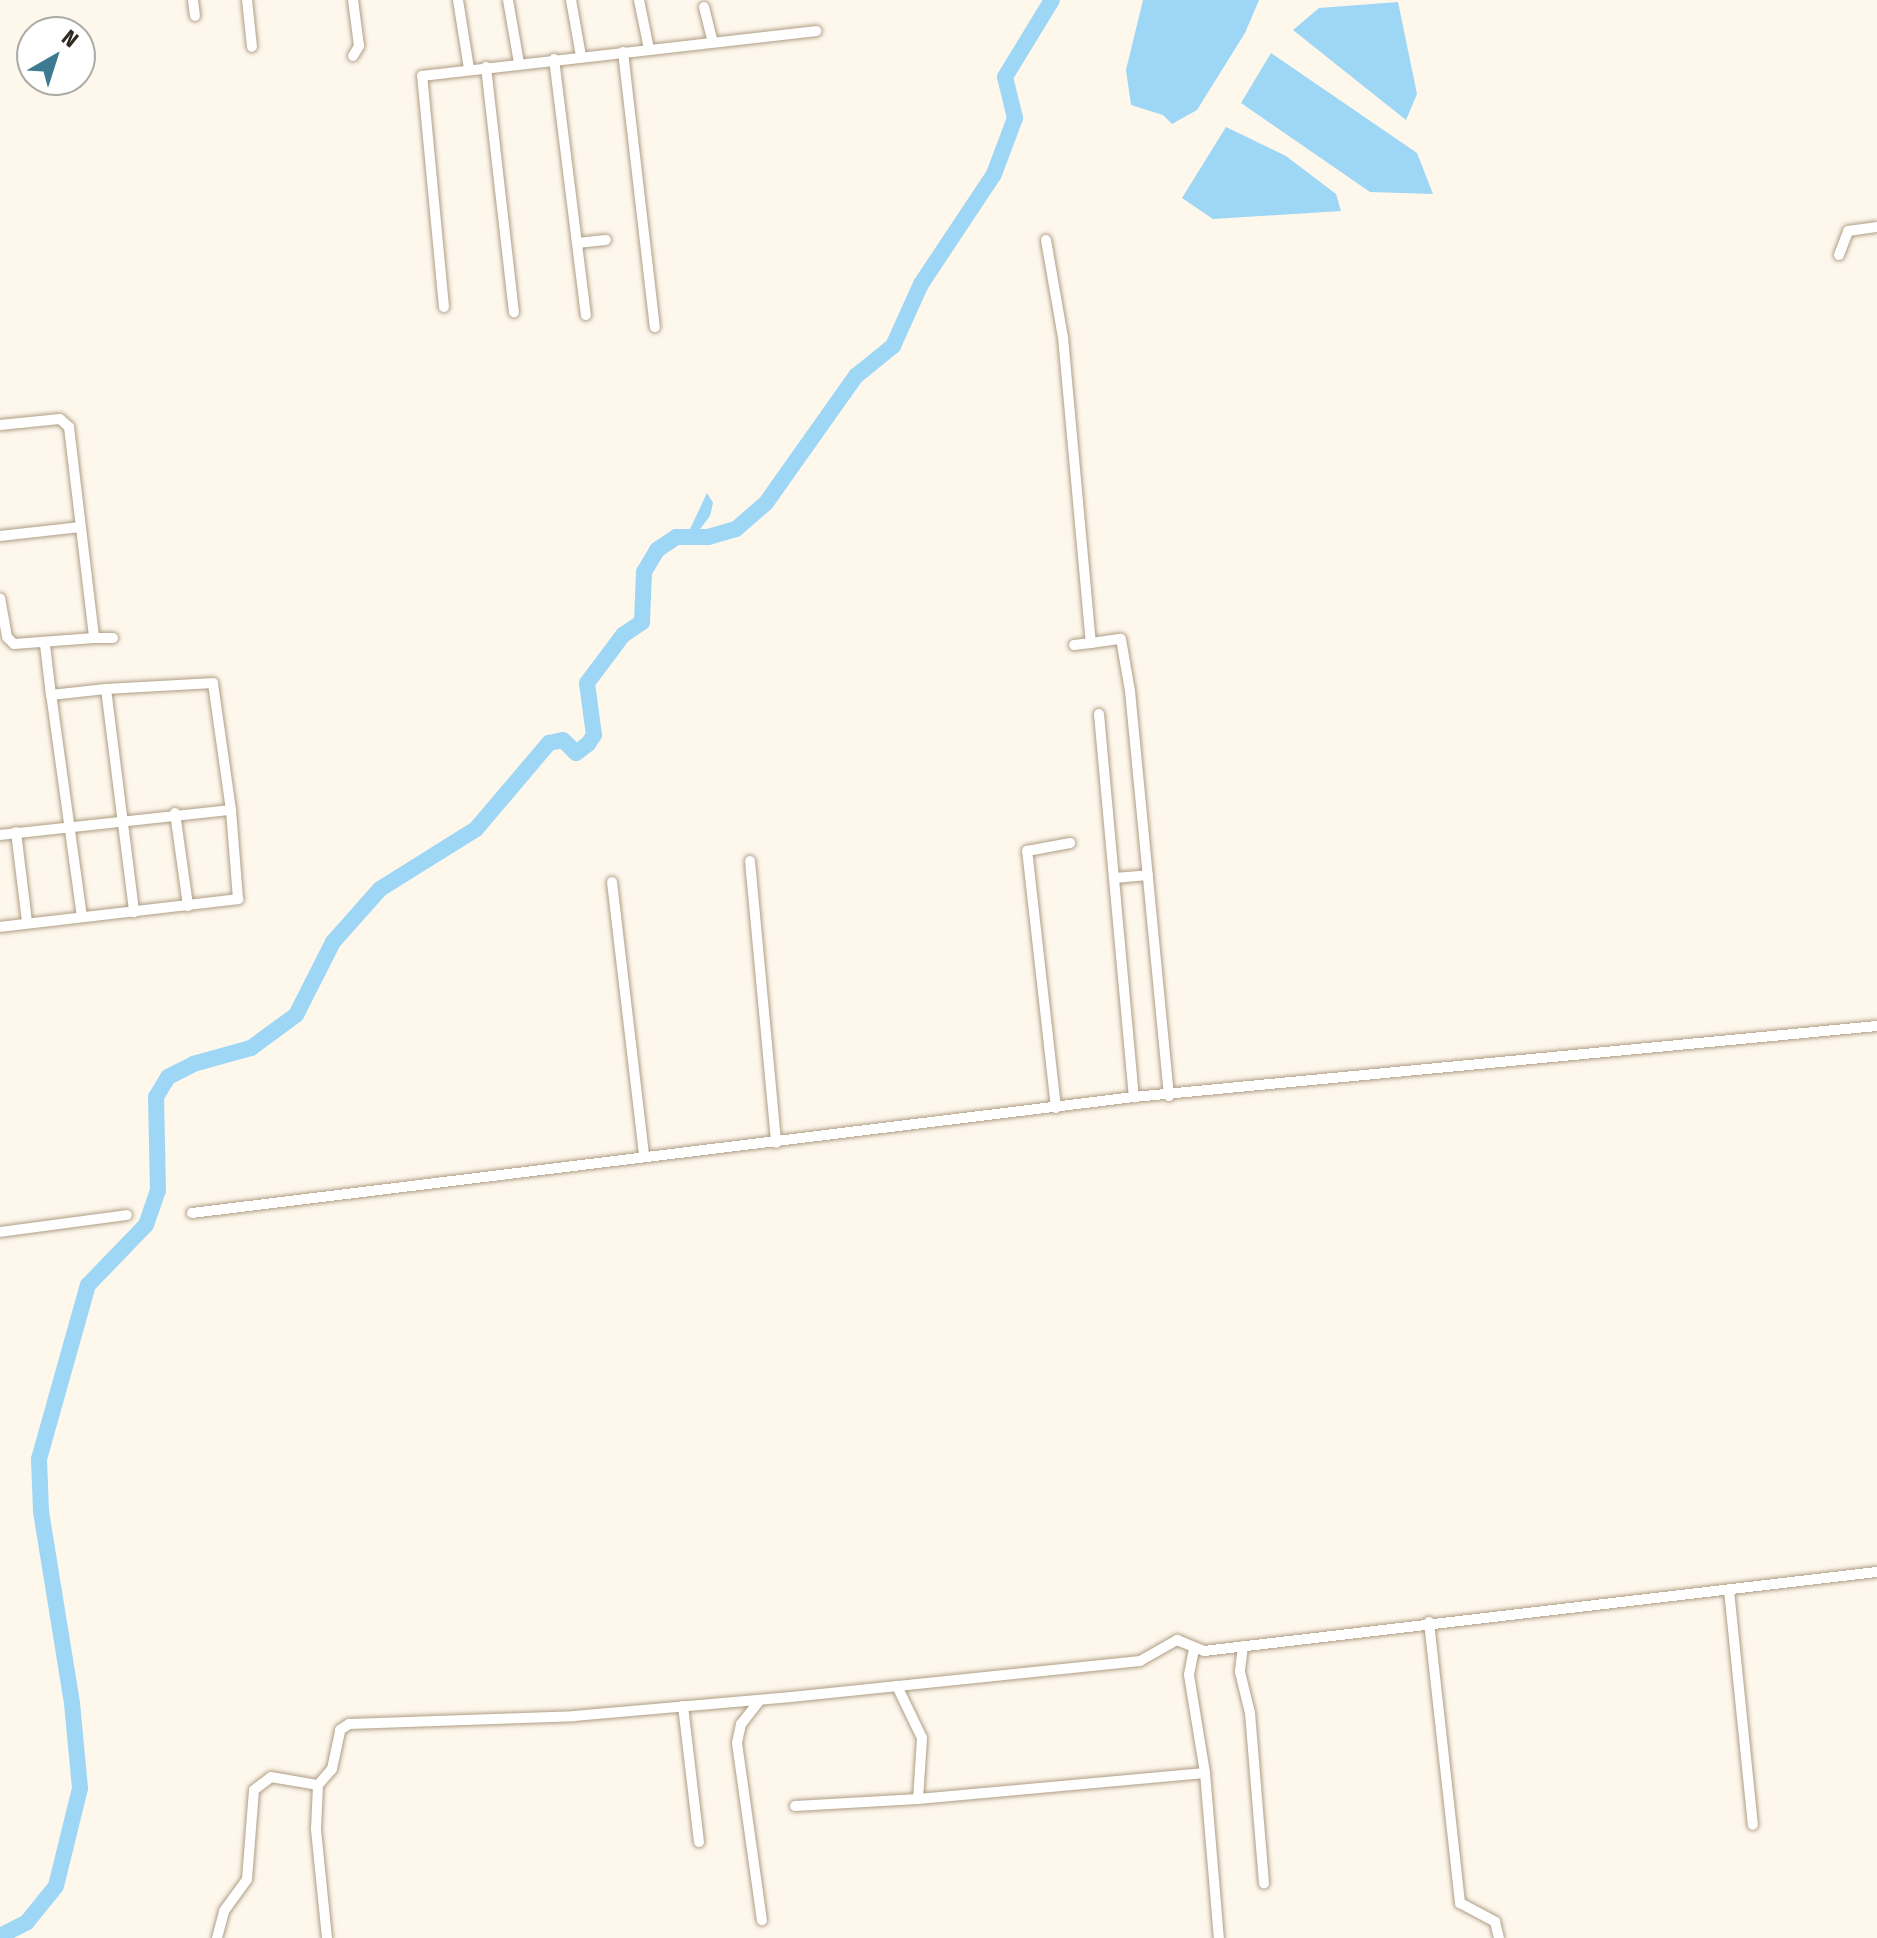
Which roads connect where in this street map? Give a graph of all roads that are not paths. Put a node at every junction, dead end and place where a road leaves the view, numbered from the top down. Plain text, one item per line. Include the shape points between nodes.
1 (193, 0) edge
2 (247, 0) edge
3 (353, 0) edge
4 (458, 0) edge
5 (508, 0) edge
6 (571, 0) edge
7 (639, 0) edge
8 (704, 7) dead end
9 (195, 16) dead end
10 (816, 31) dead end
11 (713, 42) junction
12 (252, 47) dead end
13 (649, 49) junction
14 (623, 52) junction
15 (353, 56) dead end
16 (581, 56) junction
17 (554, 59) junction
18 (519, 63) junction
19 (486, 67) junction
20 (469, 69) junction
21 (1877, 225) edge
22 (1877, 236) edge
23 (606, 240) dead end
24 (1046, 240) dead end
25 (577, 243) junction
26 (1839, 255) dead end
27 (444, 307) dead end
28 (514, 312) dead end
29 (586, 315) dead end
30 (655, 327) dead end
31 (0, 425) edge
32 (80, 527) junction
33 (0, 536) edge
34 (0, 599) edge
35 (94, 638) junction
36 (113, 638) dead end
37 (1091, 643) junction
38 (45, 645) junction
39 (1074, 645) dead end
40 (106, 689) junction
41 (51, 695) junction
42 (1099, 714) dead end
43 (231, 810) junction
44 (175, 813) junction
45 (122, 820) junction
46 (71, 825) junction
47 (16, 832) junction
48 (0, 835) edge
49 (1070, 843) dead end
50 (750, 861) dead end
51 (1148, 875) junction
52 (1115, 878) junction
53 (612, 882) dead end
54 (188, 906) junction
55 (134, 912) junction
56 (82, 917) junction
57 (27, 922) junction
58 (0, 927) edge
59 (1877, 1026) edge
60 (1169, 1096) junction
61 (1134, 1097) junction
62 (1056, 1108) junction
63 (776, 1143) junction
64 (644, 1156) junction
65 (192, 1213) dead end
66 (127, 1215) dead end
67 (0, 1232) edge
68 (1877, 1572) edge
69 (1729, 1590) junction
70 (1429, 1622) junction
71 (1243, 1646) junction
72 (1194, 1649) junction
73 (897, 1686) junction
74 (760, 1700) junction
75 (683, 1706) junction
76 (1205, 1773) junction
77 (318, 1785) junction
78 (918, 1799) junction
79 (795, 1806) dead end
80 (1753, 1825) dead end
81 (699, 1842) dead end
82 (1264, 1883) dead end
83 (762, 1920) dead end
84 (217, 1938) edge
85 (327, 1938) edge
86 (1219, 1938) edge
87 (1499, 1938) edge

1 - 9 street
2 - 12 street
3 - 15 street via 359,46
4 - 20 street
5 - 18 street
6 - 16 street
7 - 13 street
8 - 11 street
10 - 11 street
11 - 13 street
13 - 14 street
14 - 16 street
14 - 30 street
16 - 17 street
17 - 18 street
17 - 25 street
18 - 19 street
19 - 20 street
19 - 28 street
20 - 27 street via 421,78
21 - 22 street
21 - 26 street via 1848,231
23 - 25 street
24 - 37 street via 1063,337
25 - 29 street
31 - 32 street via 60,419 69,427
32 - 33 street
32 - 35 street
34 - 38 street via 9,640
35 - 36 street
35 - 38 street
37 - 39 street
37 - 51 street via 1121,639
38 - 41 street
40 - 41 street
40 - 43 street via 213,683
40 - 45 street
41 - 46 street
42 - 52 street
43 - 44 street
43 - 54 street via 242,893 235,900
44 - 45 street
44 - 54 street
45 - 46 street
45 - 55 street
46 - 47 street
46 - 56 street
47 - 48 street
47 - 57 street
49 - 62 street via 1027,851
50 - 63 street
51 - 52 street
51 - 60 street
52 - 61 street
53 - 64 street
54 - 55 street
55 - 56 street
56 - 57 street
57 - 58 street
59 - 60 street
60 - 61 street
61 - 62 street
62 - 63 street
63 - 64 street
64 - 65 street
66 - 67 street
68 - 69 street
69 - 70 street
69 - 80 street
70 - 71 street
70 - 87 street via 1460,1903 1495,1922
71 - 72 street
71 - 82 street via 1240,1672 1250,1713
72 - 73 street via 1177,1640 1140,1661
72 - 76 street via 1189,1675
73 - 74 street
73 - 78 street via 905,1712 922,1738
74 - 75 street
74 - 83 street via 741,1724 737,1743
75 - 77 street via 349,1724 340,1730 332,1769
75 - 81 street
76 - 78 street
76 - 86 street
77 - 84 street via 271,1777 254,1790 247,1879 224,1911
77 - 85 street via 316,1829
78 - 79 street

